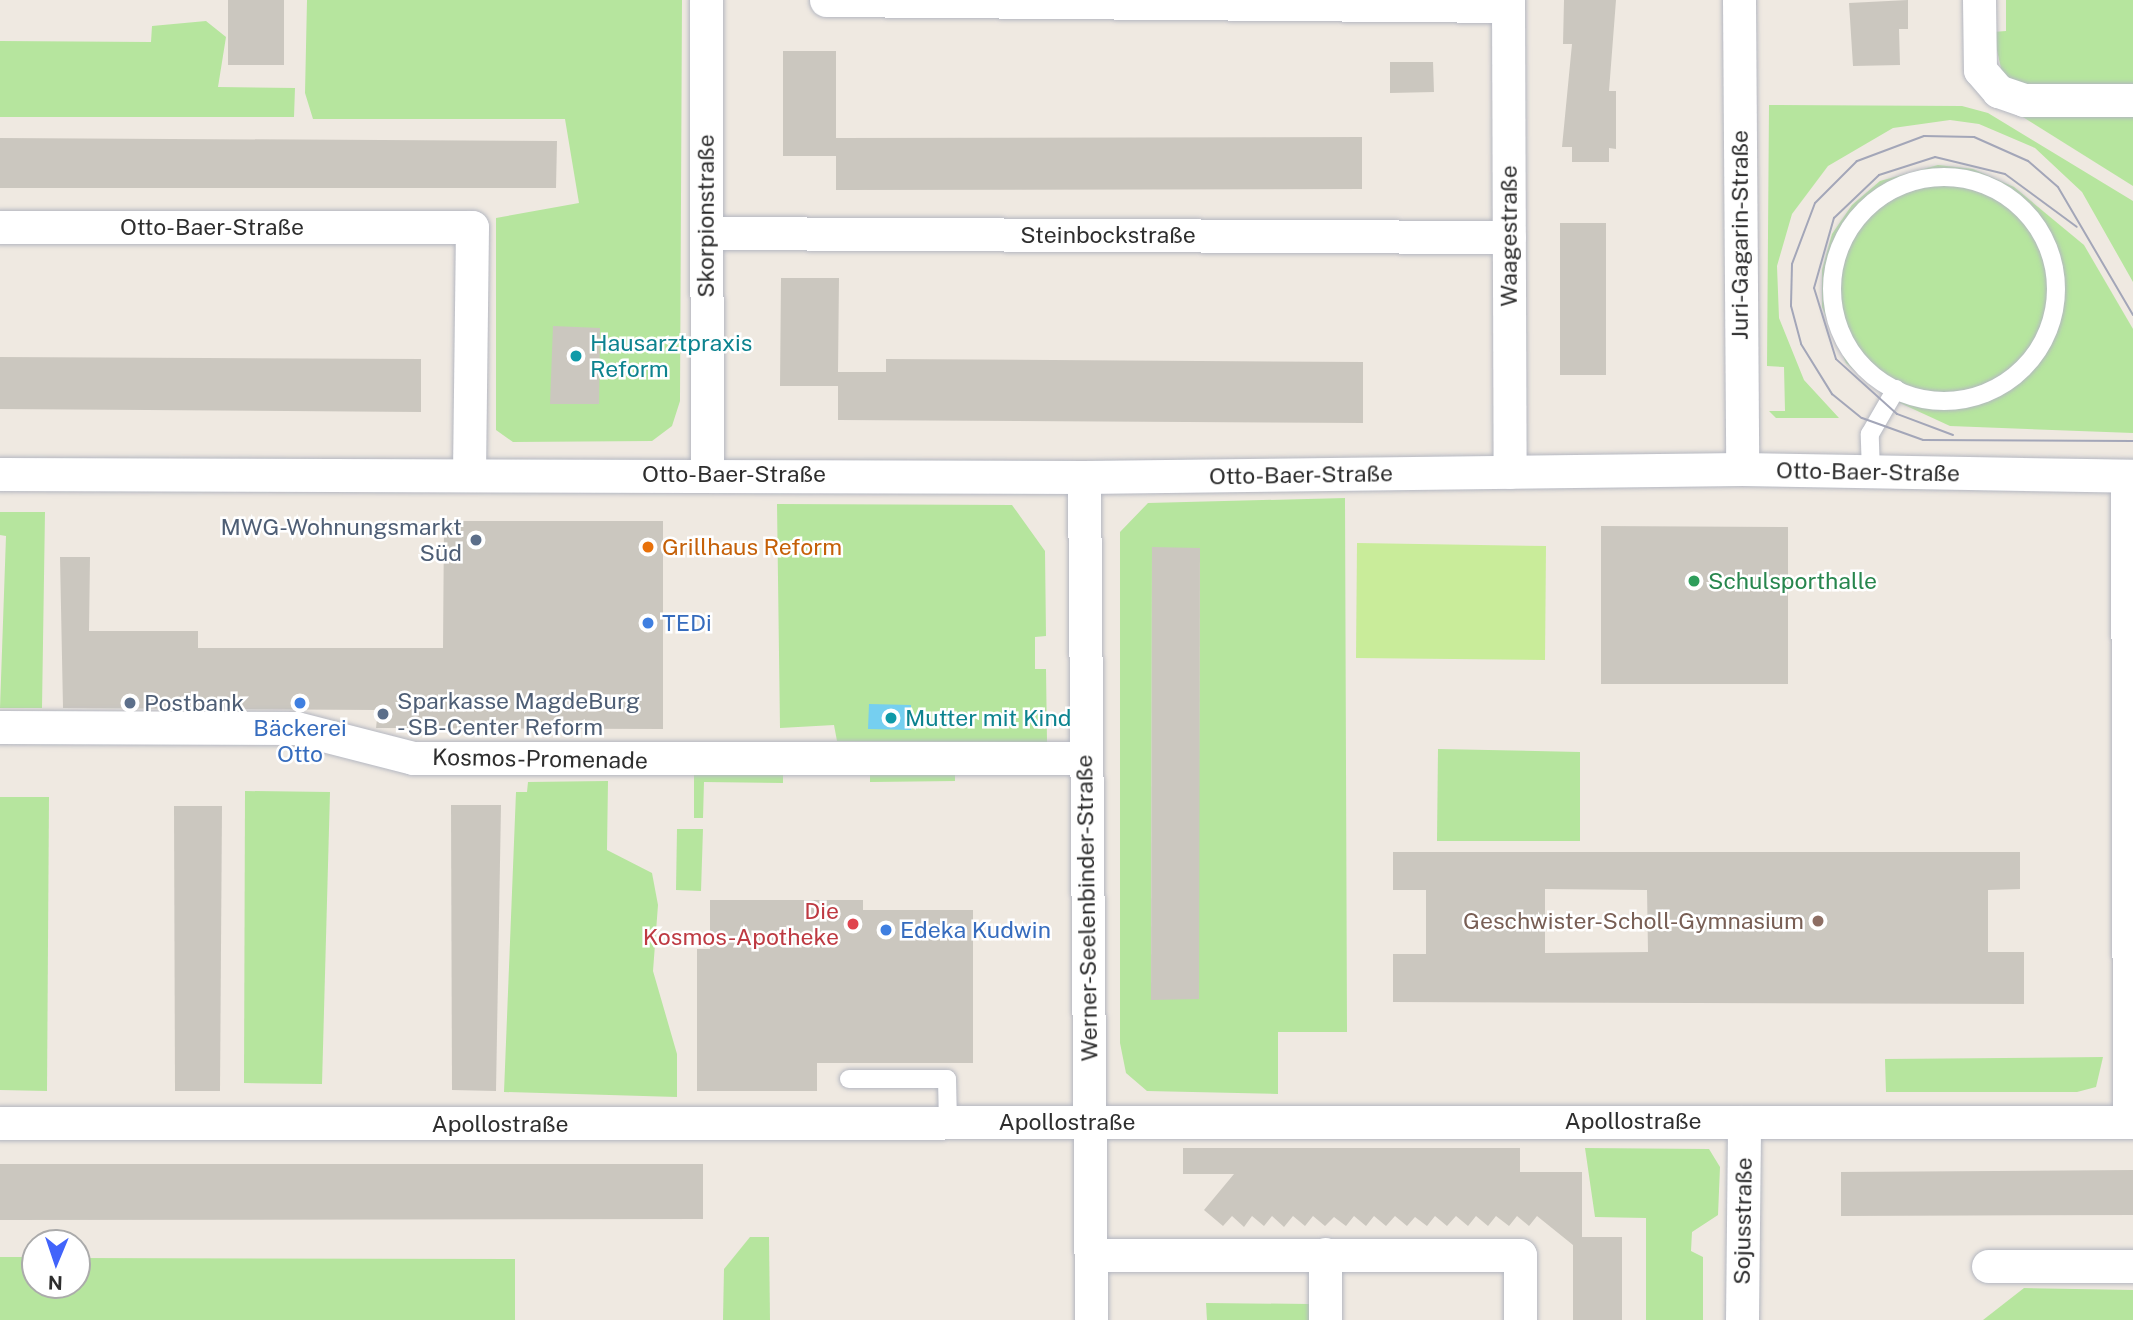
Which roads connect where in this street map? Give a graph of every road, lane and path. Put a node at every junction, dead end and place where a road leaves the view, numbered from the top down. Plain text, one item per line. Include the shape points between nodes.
1 (706, 0) edge
2 (826, 0) edge
3 (1739, 0) edge
4 (1979, 0) edge
5 (1508, 3) edge
6 (2133, 100) edge
7 (0, 227) edge
8 (706, 233) junction
9 (1509, 237) junction
10 (1896, 389) junction
11 (1742, 470) junction
12 (1871, 471) junction
13 (1510, 472) junction
14 (0, 474) edge
15 (469, 474) junction
16 (707, 475) junction
17 (2130, 476) edge
18 (1084, 477) junction
19 (0, 727) edge
20 (1084, 758) junction
21 (849, 1079) dead end
22 (1092, 1122) junction
23 (1744, 1122) junction
24 (2131, 1122) edge
25 (0, 1123) edge
26 (948, 1123) junction
27 (1325, 1254) junction
28 (1092, 1255) junction
29 (1988, 1266) dead end
30 (2133, 1266) edge
31 (1091, 1320) edge
32 (1325, 1320) edge
33 (1520, 1320) edge
34 (1742, 1320) edge

1 - 8 street, Skorpionstraße
2 - 5 street
3 - 11 street, Juri-Gagarin-Straße
4 - 6 street via 1980,71 1998,91 2024,100
5 - 9 street, Waagestraße
7 - 15 street, Otto-Baer-Straße via 472,228
8 - 9 street, Steinbockstraße
8 - 16 street, Skorpionstraße
9 - 13 street, Waagestraße
10 - 10 lane via 1936,401 1983,394 2017,374 2043,337 2055,296 2049,247 2024,211 1990,187 1948,178 1908,184 1867,206 1843,241 1832,281 1838,323 1858,360
10 - 12 lane via 1870,434
11 - 12 street, Otto-Baer-Straße
11 - 13 street, Otto-Baer-Straße
12 - 17 street, Otto-Baer-Straße
13 - 18 street, Otto-Baer-Straße
14 - 15 street, Otto-Baer-Straße
15 - 16 street, Otto-Baer-Straße
16 - 18 street, Otto-Baer-Straße
17 - 24 street
18 - 20 street, Werner-Seelenbinder-Straße
19 - 20 street, Kosmos-Promenade via 296,728 413,758
20 - 22 street, Werner-Seelenbinder-Straße
21 - 26 lane via 947,1079
22 - 23 street, Apollostraße
22 - 26 street, Apollostraße
22 - 28 street, Werner-Seelenbinder-Straße
23 - 24 street, Apollostraße
23 - 34 street, Sojusstraße
25 - 26 street, Apollostraße
27 - 28 street
27 - 32 street
27 - 33 street via 1520,1255
28 - 31 street, Werner-Seelenbinder-Straße
29 - 30 street

